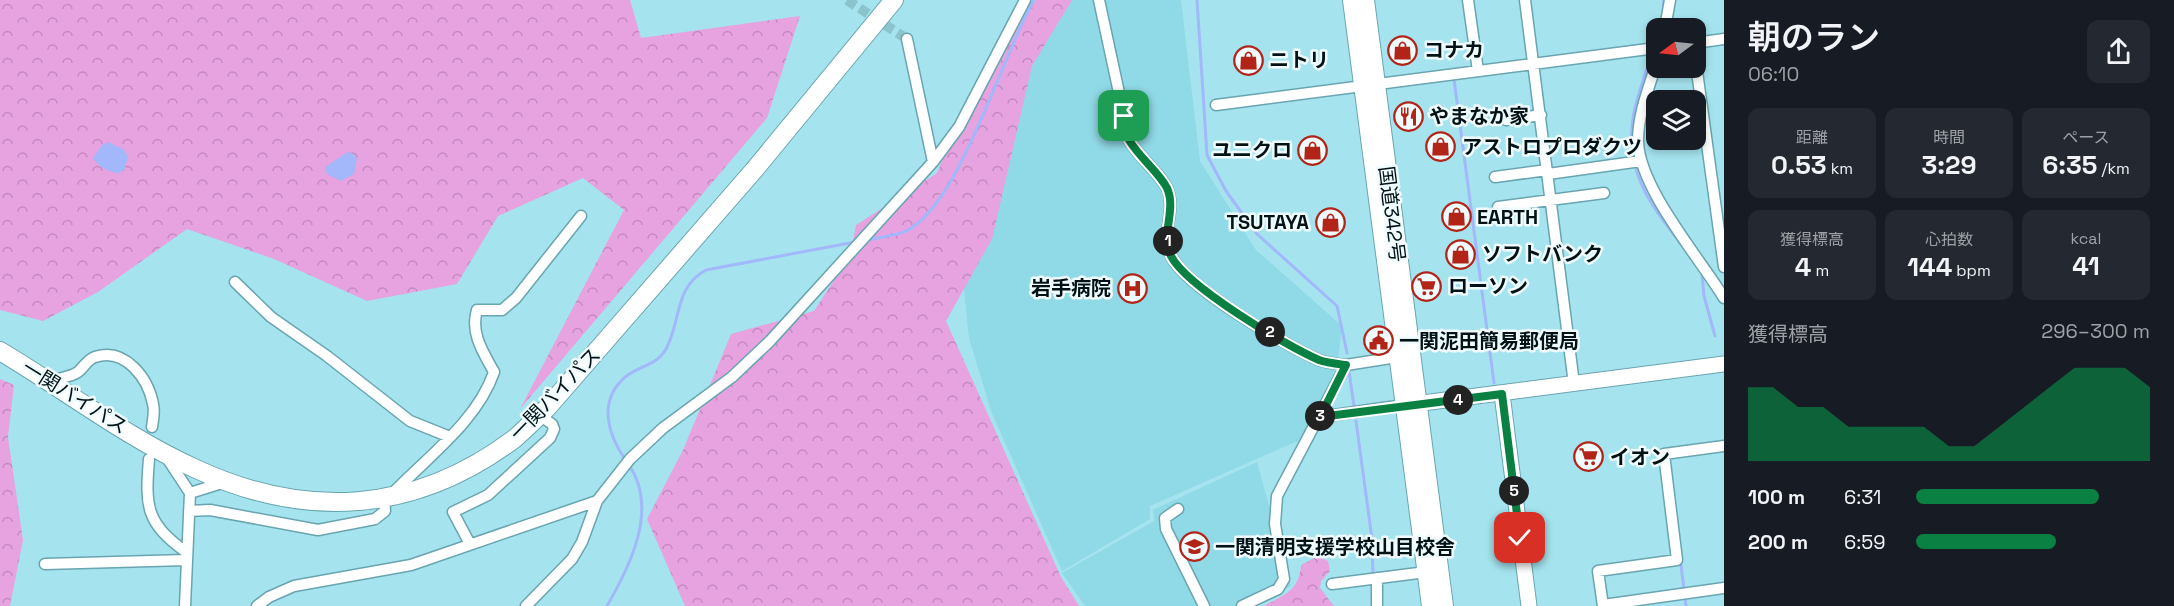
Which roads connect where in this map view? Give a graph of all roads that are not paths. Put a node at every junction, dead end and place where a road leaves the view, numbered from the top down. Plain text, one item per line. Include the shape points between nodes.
1 (894, 0) edge
2 (1025, 0) edge
3 (1099, 0) edge
4 (1352, 0) edge
5 (1365, 0) edge
6 (1468, 0) edge
7 (1525, 0) edge
8 (1670, 0) edge
9 (1667, 18) edge
10 (907, 39) dead end
11 (1724, 39) edge
12 (1706, 41) edge
13 (1646, 49) edge
14 (1534, 63) junction
15 (1478, 70) junction
16 (1652, 78) edge
17 (1698, 78) edge
18 (1369, 86) junction
19 (1216, 105) dead end
20 (1540, 115) junction
21 (1506, 120) dead end
22 (1641, 161) junction
23 (933, 162) junction
24 (1548, 172) junction
25 (1495, 177) dead end
26 (1604, 193) dead end
27 (1551, 200) junction
28 (1498, 207) dead end
29 (581, 216) dead end
30 (1724, 267) edge
31 (235, 282) dead end
32 (1720, 285) edge
33 (1724, 298) edge
34 (0, 351) edge
35 (1397, 357) junction
36 (1724, 364) edge
37 (1346, 365) junction
38 (51, 381) junction
39 (1574, 384) junction
40 (1502, 394) junction
41 (1411, 405) junction
42 (539, 415) junction
43 (1320, 417) junction
44 (152, 427) dead end
45 (450, 437) junction
46 (1724, 446) edge
47 (156, 455) junction
48 (225, 482) junction
49 (190, 493) junction
50 (386, 498) junction
51 (597, 501) junction
52 (1178, 509) dead end
53 (189, 511) junction
54 (470, 544) junction
55 (186, 556) junction
56 (45, 564) dead end
57 (1426, 572) junction
58 (1377, 578) junction
59 (1332, 584) dead end
60 (1724, 588) edge
61 (1603, 605) edge
62 (185, 606) edge
63 (257, 606) edge
64 (526, 606) edge
65 (1204, 606) edge
66 (1242, 606) edge
67 (1377, 606) edge
68 (1431, 606) edge
69 (1444, 606) edge
70 (1529, 606) edge

1 - 42 highway, 一関バイパス via 755,169
2 - 23 street via 959,127
3 - 37 street via 1124,116 1122,125 1167,188 1171,256 1214,299 1320,360
4 - 18 highway, 国道342号
5 - 18 highway, 国道342号
6 - 15 street
7 - 14 street
8 - 9 street
10 - 23 street
11 - 12 street
13 - 14 street
14 - 15 street
14 - 20 street
15 - 18 street
16 - 22 street via 1640,116
17 - 30 street
18 - 19 street
18 - 35 highway, 国道342号
18 - 41 highway, 国道342号
20 - 21 street
20 - 24 street
22 - 24 street
22 - 32 street via 1656,197
23 - 51 street via 770,341 732,377 638,451
24 - 25 street
24 - 27 street
26 - 27 street
27 - 28 street
27 - 39 street
29 - 45 street via 516,298 502,310 477,310 475,332 494,372 488,392
31 - 45 street via 271,317 410,421
32 - 33 street
34 - 38 highway, 一関バイパス
35 - 37 street
35 - 41 highway, 国道342号
36 - 39 street
37 - 43 street
38 - 44 street via 76,373 92,357 118,358 138,368 147,385 154,405
38 - 47 highway, 一関バイパス
39 - 40 street
40 - 41 street
40 - 70 street
41 - 43 street
41 - 57 highway, 国道342号
41 - 69 highway, 国道342号
42 - 50 highway, 一関バイパス via 515,438 477,464 439,483
42 - 54 street via 552,424 550,438 488,495 453,513
43 - 66 street via 1277,496 1275,524 1284,579 1278,590
45 - 50 street
46 - 61 street via 1664,454 1677,560 1598,571
47 - 48 highway, 一関バイパス
47 - 49 street
47 - 55 street via 148,497 153,522
48 - 49 street
48 - 50 highway, 一関バイパス via 305,502 347,504
49 - 53 street
50 - 53 street via 385,511 375,519 318,530 210,510
51 - 54 street
51 - 64 street via 572,559
52 - 65 street via 1165,518 1167,529
53 - 55 street
54 - 63 street via 411,565 294,586
55 - 56 street
55 - 62 street
57 - 58 street
57 - 68 highway, 国道342号
58 - 59 street
58 - 67 street
60 - 61 street

